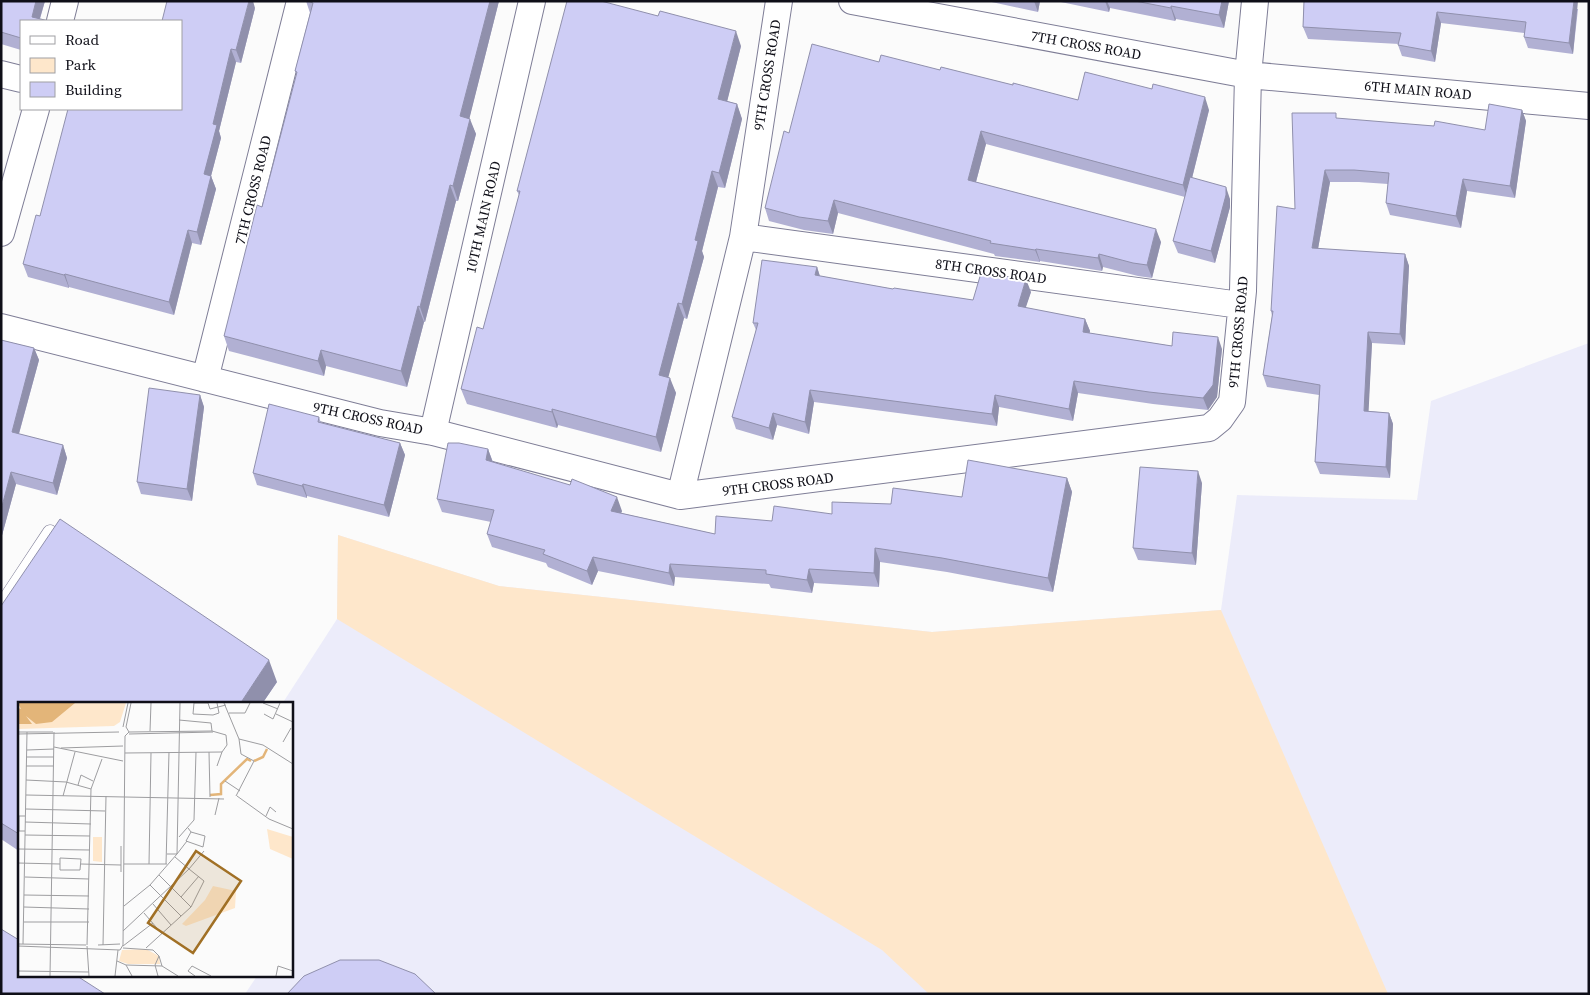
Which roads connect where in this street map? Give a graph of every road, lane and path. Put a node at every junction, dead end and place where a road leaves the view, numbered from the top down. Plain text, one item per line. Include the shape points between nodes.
1 (65, 1) edge
2 (300, 1) edge
3 (532, 1) edge
4 (779, 1) edge
5 (852, 1) edge
6 (1255, 1) edge
7 (60, 20) edge
8 (1, 74) edge
9 (1248, 75) junction
10 (20, 79) edge
11 (1589, 106) edge
12 (36, 110) edge
13 (1, 232) edge
14 (743, 237) junction
15 (1240, 305) junction
16 (1, 327) edge
17 (205, 379) junction
18 (433, 432) junction
19 (680, 496) junction
20 (50, 532) edge
21 (1, 606) edge

1 - 7 street
2 - 17 street, 7TH CROSS ROAD
3 - 18 street, 10TH MAIN ROAD
4 - 14 street, 9TH CROSS ROAD
5 - 9 street, 7TH CROSS ROAD
6 - 9 street
8 - 10 street
9 - 11 street, 6TH MAIN ROAD
9 - 15 street, 9TH CROSS ROAD via 1243,291
12 - 13 street
14 - 15 street, 8TH CROSS ROAD
14 - 19 street, 9TH CROSS ROAD
15 - 19 street, 9TH CROSS ROAD via 1232,402 1209,428
16 - 17 street, 9TH CROSS ROAD
17 - 18 street, 9TH CROSS ROAD via 380,423
18 - 19 street, 9TH CROSS ROAD
20 - 21 lane

